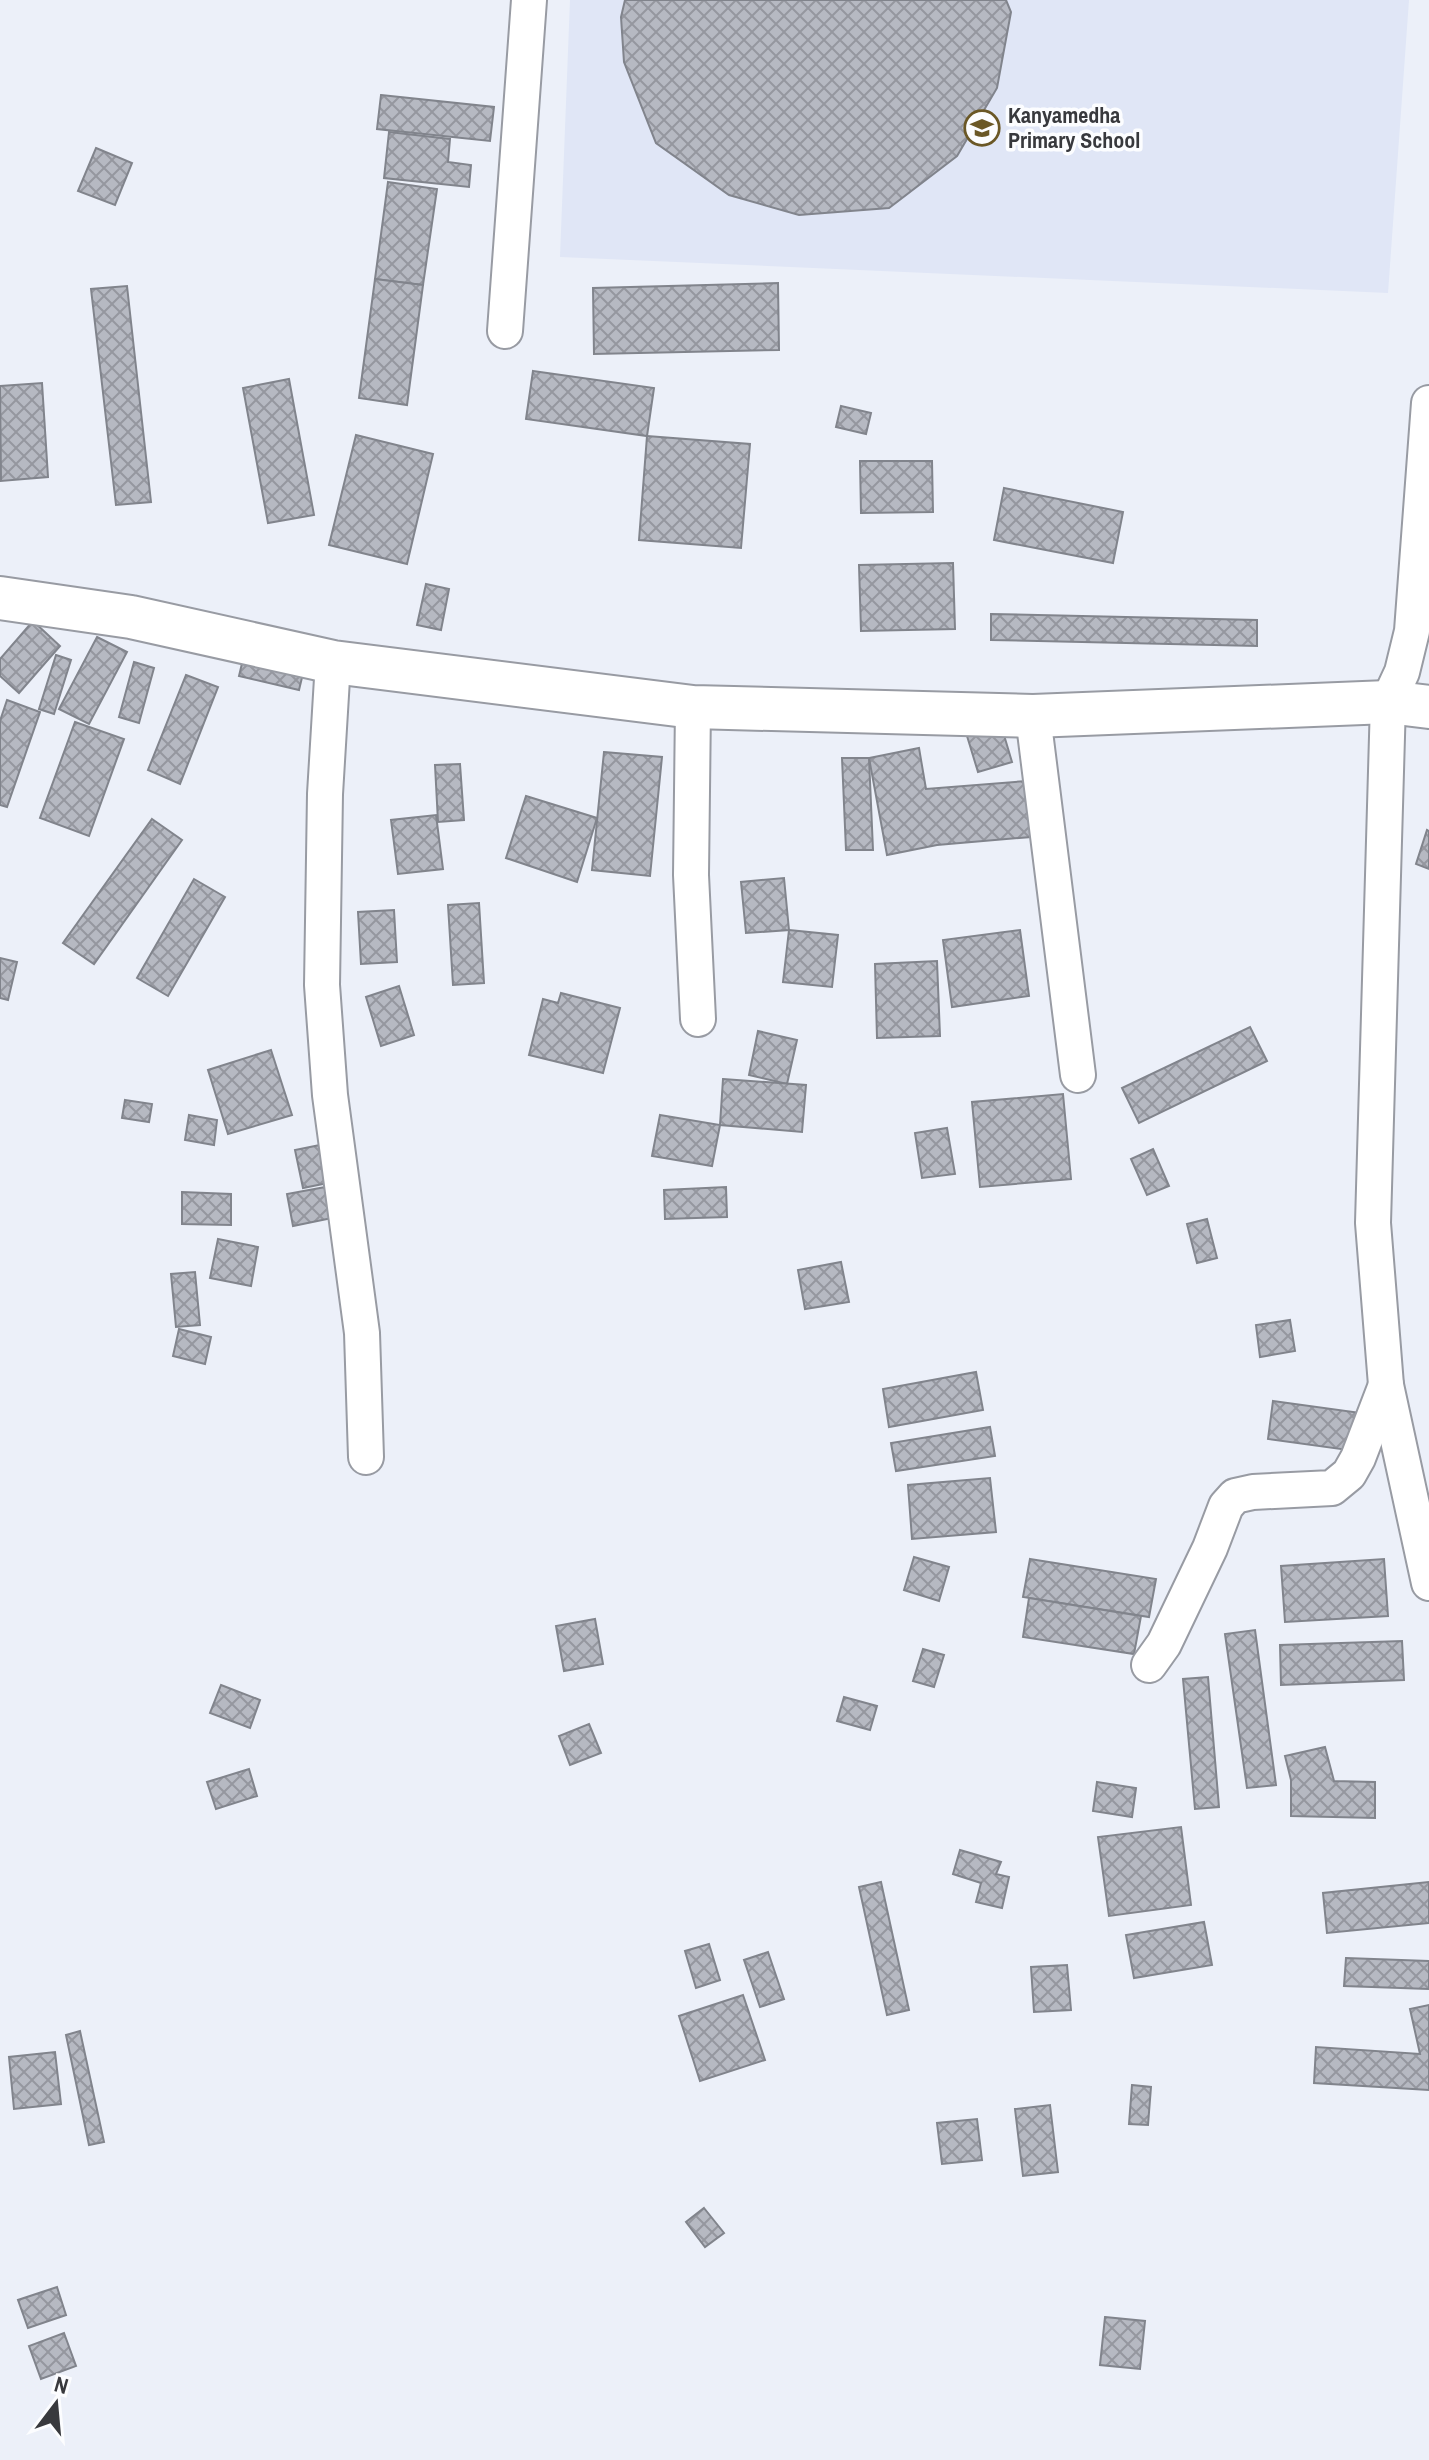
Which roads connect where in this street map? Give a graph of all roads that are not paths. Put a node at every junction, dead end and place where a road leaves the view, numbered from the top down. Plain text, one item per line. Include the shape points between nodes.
1 (529, 0) edge
2 (505, 331) dead end
3 (1429, 403) edge
4 (0, 598) edge
5 (333, 662) junction
6 (1388, 702) junction
7 (693, 707) junction
8 (1429, 707) edge
9 (1033, 716) junction
10 (698, 1019) dead end
11 (1078, 1075) dead end
12 (1386, 1385) junction
13 (366, 1457) dead end
14 (1429, 1583) edge
15 (1149, 1665) dead end

1 - 2 street
3 - 6 street via 1412,631
4 - 5 street via 131,617
5 - 7 street
5 - 13 street via 322,985 330,1095 362,1333
6 - 8 street
6 - 9 street
6 - 12 street via 1373,1223
7 - 9 street
7 - 10 street via 691,875
9 - 11 street
12 - 14 street
12 - 15 street via 1358,1458 1332,1488 1253,1492 1235,1496 1226,1506 1171,1630

